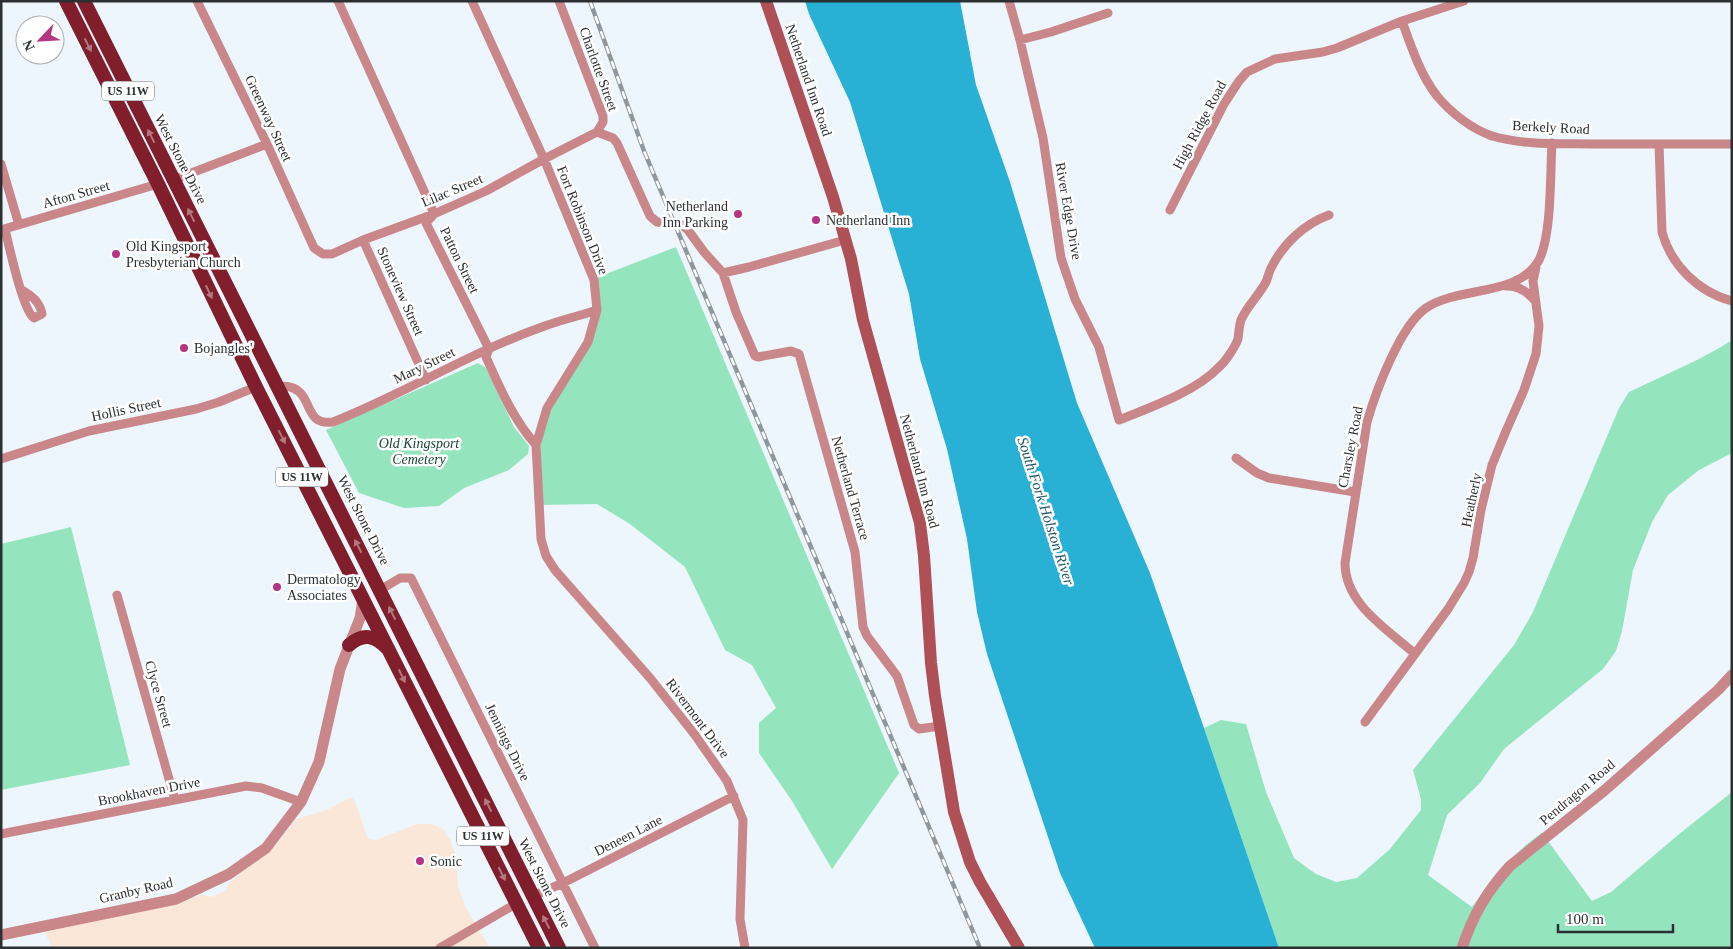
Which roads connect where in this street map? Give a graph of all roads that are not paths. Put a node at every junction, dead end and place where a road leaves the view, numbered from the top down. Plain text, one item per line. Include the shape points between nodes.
1 (66, 1) edge
2 (84, 1) edge
3 (198, 1) edge
4 (338, 1) edge
5 (472, 1) edge
6 (559, 1) edge
7 (766, 1) edge
8 (1009, 1) edge
9 (1464, 1) edge
10 (1108, 13) dead end
11 (1402, 21) junction
12 (1020, 40) junction
13 (597, 132) junction
14 (1552, 143) junction
15 (267, 144) junction
16 (1659, 144) junction
17 (1732, 144) edge
18 (544, 159) junction
19 (1, 164) edge
20 (173, 180) junction
21 (158, 184) junction
22 (1170, 210) dead end
23 (434, 214) junction
24 (1329, 215) dead end
25 (19, 225) junction
26 (3, 230) edge
27 (364, 240) junction
28 (846, 240) junction
29 (314, 248) joint
30 (208, 249) junction
31 (1538, 261) junction
32 (199, 270) junction
33 (723, 273) junction
34 (1498, 286) junction
35 (22, 290) dead end
36 (1732, 301) edge
37 (1536, 302) junction
38 (597, 310) junction
39 (489, 349) junction
40 (426, 380) junction
41 (277, 386) junction
42 (256, 387) junction
43 (536, 445) junction
44 (1236, 458) dead end
45 (1, 459) edge
46 (1356, 492) junction
47 (541, 539) joint
48 (380, 590) junction
49 (117, 595) dead end
50 (363, 600) junction
51 (349, 645) junction
52 (390, 652) junction
53 (1414, 653) junction
54 (1732, 675) edge
55 (1365, 722) dead end
56 (940, 726) junction
57 (734, 796) junction
58 (175, 800) junction
59 (301, 802) junction
60 (1, 834) edge
61 (563, 883) junction
62 (533, 896) junction
63 (517, 904) junction
64 (1, 935) edge
65 (440, 948) edge
66 (539, 948) edge
67 (559, 948) edge
68 (595, 948) edge
69 (745, 948) edge
70 (1019, 948) edge
71 (1462, 948) edge

1 -> 21 highway, US 11W
20 -> 2 highway, West Stone Drive / US 11W
3 - 15 street, Greenway Street
4 - 23 street, Patton Street
5 - 18 street, Fort Robinson Drive
6 - 13 street, Charlotte Street via 603,116
7 - 28 main road, Netherland Inn Road
8 - 12 street, River Edge Drive
9 - 11 street, High Ridge Road
10 - 12 street
11 - 14 street, Berkely Road via 1424,76 1437,95 1461,118 1475,128 1509,140
11 - 22 street, High Ridge Road via 1337,48 1275,59 1247,72 1224,104
12 - 24 street, River Edge Drive via 1043,138 1061,258 1075,299 1099,347 1119,420 1167,400 1220,367 1238,340 1240,322 1284,247 1304,227
13 - 18 street, Lilac Street
13 - 33 street, Charlotte Street via 618,143 650,216 657,222 682,225
14 - 16 street, Berkely Road
14 - 31 street, Heatherly via 1547,228
15 - 20 street
15 - 29 street, Greenway Street
16 - 17 street, Berkely Road
16 - 36 street via 1665,243 1687,275 1709,292
18 - 23 street, Lilac Street via 486,191
18 - 38 street, Fort Robinson Drive via 594,280
19 - 25 street
20 - 21 highway
30 -> 20 highway, West Stone Drive / US 11W
21 - 25 street, Afton Street
21 - 32 highway, US 11W
23 - 27 street, Lilac Street
23 - 39 street, Patton Street via 426,223
25 - 26 street, Afton Street
26 - 35 street
27 - 29 street, Lilac Street via 332,254 323,254
27 - 40 street, Stoneview Street
28 - 33 street
28 - 56 main road, Netherland Inn Road via 866,328 920,523 931,663
30 - 32 highway via 201,257
30 - 41 highway, West Stone Drive / US 11W
31 - 34 street, Heatherly via 1522,278
31 - 37 street, Heatherly via 1533,281
32 -> 42 highway, US 11W
33 - 56 street, Netherland Terrace via 755,356 794,351 799,354 855,552 863,627 896,676 914,725 919,729
34 - 37 street via 1513,285
34 - 46 street, Charsley Road via 1450,297 1428,306 1410,324 1372,404
37 - 53 street, Heatherly via 1539,326 1534,362 1492,465 1469,572 1458,594
38 - 39 street, Mary Street via 542,327
38 - 43 street, Fort Robinson Drive via 588,342 547,408
39 - 40 street, Mary Street
39 - 43 street, Patton Street via 486,357 513,414
40 - 41 street, Mary Street via 325,424 315,419 293,388
41 - 42 highway
48 -> 41 highway, West Stone Drive / US 11W
42 - 45 street, Hollis Street via 196,409 89,431
42 -> 50 highway, US 11W
43 - 47 street, Fort Robinson Drive
44 - 46 street via 1269,478
46 - 53 street, Charsley Road via 1345,563 1349,589 1361,605
47 - 57 street, Rivermont Drive via 555,570 650,678 718,766
48 - 50 highway
48 - 61 street, Jennings Drive via 400,578 411,578
62 -> 48 highway, West Stone Drive / US 11W
49 - 58 street, Clyce Street
50 - 51 street, Granby Road
50 - 52 highway, US 11W
51 - 52 highway via 358,638 368,637 383,644
51 - 59 street, Granby Road via 340,670 319,762
52 -> 63 highway, US 11W
53 - 55 street, Heatherly
54 - 71 street, Pendragon Road via 1604,790 1510,866 1482,901
56 - 70 main road, Netherland Inn Road via 954,812 962,840 980,882
57 - 61 street, Deneen Lane
57 - 69 street, Rivermont Drive via 744,820 740,919
58 - 59 street, Brookhaven Drive via 246,786 262,788
58 - 60 street, Brookhaven Drive
59 - 64 street, Granby Road via 266,848 229,874 176,899
61 - 62 street, Deneen Lane
61 - 68 street, Jennings Drive
62 - 63 highway
67 -> 62 highway, West Stone Drive / US 11W
63 - 65 street
63 - 66 highway, US 11W

